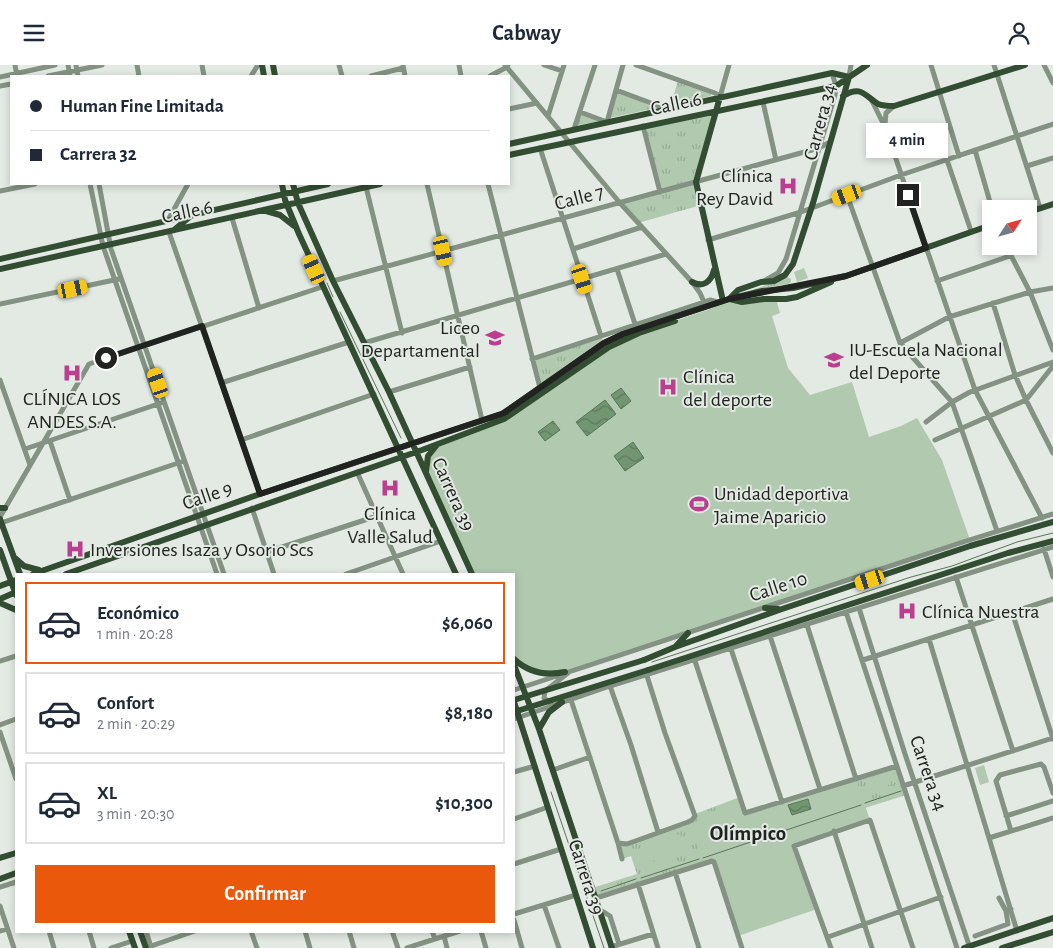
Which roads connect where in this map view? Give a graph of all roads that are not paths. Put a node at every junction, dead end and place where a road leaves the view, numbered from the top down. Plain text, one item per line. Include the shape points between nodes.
1 (15, 65) edge
2 (55, 65) edge
3 (68, 65) edge
4 (102, 65) edge
5 (260, 65) edge
6 (544, 65) edge
7 (595, 65) edge
8 (623, 65) edge
9 (636, 65) edge
10 (729, 65) edge
11 (851, 65) edge
12 (867, 65) edge
13 (931, 65) edge
14 (994, 65) edge
15 (1026, 65) edge
16 (1044, 65) edge
17 (507, 66) edge
18 (403, 67) edge
19 (563, 68) edge
20 (77, 70) edge
21 (832, 73) junction
22 (70, 74) edge
23 (997, 74) junction
24 (17, 75) edge
25 (252, 75) edge
26 (375, 75) edge
27 (492, 75) edge
28 (849, 77) junction
29 (1053, 83) edge
30 (836, 86) junction
31 (616, 90) junction
32 (940, 93) junction
33 (720, 97) junction
34 (843, 97) junction
35 (870, 97) junction
36 (763, 102) junction
37 (537, 103) junction
38 (894, 107) junction
39 (510, 109) edge
40 (668, 109) junction
41 (716, 111) junction
42 (580, 112) junction
43 (548, 116) junction
44 (606, 123) junction
45 (1053, 124) edge
46 (643, 126) junction
47 (885, 127) junction
48 (574, 129) junction
49 (561, 132) junction
50 (1017, 137) junction
51 (832, 141) junction
52 (570, 142) junction
53 (510, 144) edge
54 (819, 148) junction
55 (540, 149) junction
56 (975, 150) junction
57 (510, 155) edge
58 (960, 156) junction
59 (1053, 158) edge
60 (947, 159) junction
61 (776, 160) junction
62 (1027, 167) junction
63 (901, 175) junction
64 (696, 182) junction
65 (30, 185) edge
66 (90, 185) edge
67 (99, 185) edge
68 (187, 185) edge
69 (282, 185) edge
70 (293, 185) edge
71 (323, 185) edge
72 (375, 185) edge
73 (427, 185) edge
74 (488, 185) edge
75 (366, 187) junction
76 (0, 191) edge
77 (295, 191) junction
78 (660, 192) junction
79 (284, 194) junction
80 (847, 195) junction
81 (989, 200) edge
82 (298, 203) junction
83 (620, 203) junction
84 (1053, 204) edge
85 (286, 205) junction
86 (812, 208) junction
87 (1040, 208) joint
88 (260, 211) junction
89 (801, 212) junction
90 (193, 215) junction
91 (232, 218) junction
92 (562, 219) junction
93 (168, 220) junction
94 (150, 224) junction
95 (642, 227) junction
96 (982, 228) edge
97 (171, 231) junction
98 (971, 231) junction
99 (108, 233) junction
100 (299, 234) junction
101 (100, 235) junction
102 (501, 235) junction
103 (708, 240) junction
104 (106, 245) junction
105 (926, 248) junction
106 (572, 249) junction
107 (443, 251) junction
108 (666, 254) junction
109 (1010, 256) joint
110 (0, 259) edge
111 (873, 266) junction
112 (386, 267) junction
113 (0, 269) edge
114 (616, 269) junction
115 (715, 269) junction
116 (846, 276) junction
117 (122, 278) junction
118 (582, 279) junction
119 (115, 280) junction
120 (333, 281) junction
121 (937, 281) junction
122 (692, 282) junction
123 (761, 282) junction
124 (322, 287) junction
125 (1053, 287) edge
126 (1030, 292) junction
127 (340, 296) junction
128 (517, 299) junction
129 (723, 301) junction
130 (704, 302) junction
131 (993, 303) junction
132 (0, 304) edge
133 (259, 307) junction
134 (333, 309) junction
135 (458, 316) junction
136 (949, 317) junction
137 (635, 325) junction
138 (202, 326) junction
139 (402, 333) junction
140 (601, 336) junction
141 (349, 342) junction
142 (364, 343) junction
143 (900, 343) junction
144 (142, 346) junction
145 (1053, 350) edge
146 (532, 359) junction
147 (581, 359) junction
148 (589, 361) junction
149 (1053, 362) edge
150 (1053, 365) edge
151 (470, 367) junction
152 (1015, 375) junction
153 (0, 380) edge
154 (221, 383) junction
155 (540, 388) junction
156 (974, 390) junction
157 (389, 392) junction
158 (374, 394) junction
159 (3, 398) edge
160 (1026, 400) junction
161 (162, 403) junction
162 (952, 403) junction
163 (989, 417) junction
164 (482, 421) junction
165 (926, 422) dead end
166 (962, 429) junction
167 (241, 440) junction
168 (935, 440) dead end
169 (50, 441) junction
170 (44, 443) junction
171 (413, 444) junction
172 (438, 444) junction
173 (399, 448) junction
174 (25, 449) junction
175 (417, 452) junction
176 (1053, 453) edge
177 (403, 457) junction
178 (182, 462) junction
179 (30, 465) junction
180 (357, 472) junction
181 (426, 472) junction
182 (260, 494) junction
183 (70, 500) junction
184 (3, 508) edge
185 (252, 508) junction
186 (1053, 514) edge
187 (201, 515) junction
188 (377, 516) junction
189 (1042, 518) junction
190 (0, 520) edge
191 (1053, 523) edge
192 (204, 525) junction
193 (999, 534) junction
194 (134, 538) junction
195 (124, 541) junction
196 (441, 541) junction
197 (1053, 541) edge
198 (962, 542) junction
199 (153, 543) junction
200 (970, 546) junction
201 (1053, 547) edge
202 (1044, 549) junction
203 (0, 550) edge
204 (958, 550) junction
205 (12, 552) junction
206 (267, 552) junction
207 (112, 557) junction
208 (395, 557) junction
209 (1008, 557) junction
210 (42, 571) junction
211 (83, 571) edge
212 (359, 572) edge
213 (20, 573) edge
214 (36, 573) edge
215 (217, 573) edge
216 (224, 573) edge
217 (274, 573) edge
218 (403, 573) edge
219 (456, 573) edge
220 (472, 573) edge
221 (956, 577) junction
222 (1053, 577) edge
223 (14, 581) edge
224 (0, 587) edge
225 (15, 593) edge
226 (0, 599) edge
227 (1053, 599) edge
228 (0, 603) edge
229 (764, 608) junction
230 (859, 608) junction
231 (15, 609) edge
232 (782, 609) junction
233 (846, 612) junction
234 (1012, 612) junction
235 (807, 625) junction
236 (972, 625) junction
237 (688, 633) junction
238 (770, 636) junction
239 (930, 639) junction
240 (675, 647) junction
241 (731, 649) junction
242 (874, 655) junction
243 (15, 656) edge
244 (515, 660) edge
245 (862, 660) junction
246 (0, 661) edge
247 (673, 662) junction
248 (692, 662) junction
249 (515, 667) edge
250 (573, 670) junction
251 (565, 672) junction
252 (650, 673) junction
253 (524, 686) junction
254 (610, 687) junction
255 (515, 690) edge
256 (527, 696) junction
257 (571, 699) junction
258 (515, 701) edge
259 (559, 703) junction
260 (515, 712) edge
261 (533, 712) junction
262 (516, 718) edge
263 (15, 719) edge
264 (0, 725) edge
265 (540, 729) junction
266 (0, 732) edge
267 (1053, 738) edge
268 (1013, 751) junction
269 (590, 757) junction
270 (897, 765) junction
271 (968, 765) junction
272 (534, 766) junction
273 (553, 770) junction
274 (515, 772) edge
275 (15, 776) edge
276 (856, 779) junction
277 (916, 782) junction
278 (903, 786) junction
279 (820, 789) junction
280 (1053, 793) edge
281 (1053, 801) edge
282 (782, 802) junction
283 (548, 807) junction
284 (1006, 816) junction
285 (1053, 818) edge
286 (515, 819) edge
287 (931, 829) junction
288 (834, 831) junction
289 (1011, 831) junction
290 (658, 832) junction
291 (919, 832) junction
292 (989, 838) junction
293 (618, 843) junction
294 (561, 849) junction
295 (15, 853) edge
296 (0, 858) edge
297 (622, 859) dead end
298 (515, 864) edge
299 (15, 873) edge
300 (675, 873) junction
301 (0, 879) edge
302 (15, 882) edge
303 (638, 884) junction
304 (0, 887) edge
305 (576, 895) junction
306 (940, 897) junction
307 (596, 898) junction
308 (999, 898) dead end
309 (544, 905) junction
310 (0, 906) edge
311 (599, 909) junction
312 (1008, 910) junction
313 (901, 913) junction
314 (515, 914) edge
315 (1053, 918) edge
316 (515, 924) edge
317 (864, 924) junction
318 (7, 929) junction
319 (0, 931) edge
320 (1017, 931) junction
321 (1053, 931) edge
322 (50, 933) edge
323 (90, 933) edge
324 (130, 933) edge
325 (134, 933) edge
326 (141, 933) edge
327 (146, 933) edge
328 (190, 933) edge
329 (252, 933) edge
330 (305, 933) edge
331 (350, 933) edge
332 (393, 933) edge
333 (432, 933) edge
334 (455, 933) edge
335 (482, 933) edge
336 (654, 934) junction
337 (975, 936) dead end
338 (444, 937) junction
339 (828, 937) junction
340 (434, 939) junction
341 (134, 945) edge
342 (619, 945) junction
343 (1022, 945) edge
344 (149, 947) edge
345 (611, 947) edge
346 (968, 947) edge
347 (14, 948) edge
348 (54, 948) edge
349 (94, 948) edge
350 (111, 948) edge
351 (139, 948) edge
352 (256, 948) edge
353 (310, 948) edge
354 (354, 948) edge
355 (398, 948) edge
356 (407, 948) edge
357 (447, 948) edge
358 (486, 948) edge
359 (522, 948) edge
360 (559, 948) edge
361 (593, 948) edge
362 (658, 948) edge
363 (699, 948) edge
364 (742, 948) edge
365 (831, 948) edge
366 (872, 948) edge
367 (913, 948) edge
368 (957, 948) edge
369 (1002, 948) edge

1 - 24 street
2 - 24 street
3 - 22 street
4 - 20 street
5 - 25 street
6 - 19 street
7 - 42 street
8 - 31 street
9 - 33 street
10 - 33 street
11 - 28 street, Carrera 34
12 - 28 main road, Calle 6
13 - 32 street
14 - 23 street
15 - 23 main road
16 - 29 street
17 - 27 street
17 - 37 street
18 - 26 street
19 - 43 street
20 - 22 street
21 - 28 main road, Calle 6
21 - 30 street, Carrera 34
21 - 33 main road, Calle 6
23 - 32 main road
23 - 50 street
28 - 30 main road, Calle 6
28 - 34 main road, Carrera 34
30 - 36 main road, Calle 6
30 - 54 street, Carrera 34
31 - 40 street
31 - 44 street
32 - 38 main road
32 - 58 street
33 - 40 main road, Calle 6
33 - 41 main road
34 - 35 main road via 855,91
34 - 51 main road, Carrera 34
35 - 38 main road via 881,105
35 - 47 street
36 - 41 main road, Calle 6
36 - 61 street
37 - 39 street
37 - 43 street
38 - 47 street via 886,113
40 - 44 main road, Calle 6
41 - 46 main road, Calle 6
41 - 64 main road
42 - 44 street
42 - 48 street
43 - 49 street
44 - 48 main road, Calle 6
45 - 50 street
46 - 52 main road, Calle 6
46 - 78 street
47 - 63 street
48 - 49 main road, Calle 6
49 - 52 street
49 - 53 main road, Calle 6
50 - 56 street
50 - 62 street
51 - 54 street, Calle 7
51 - 86 main road, Carrera 34
52 - 55 main road, Calle 6
52 - 83 street
54 - 61 street, Calle 7
54 - 89 street, Carrera 34
55 - 57 main road, Calle 6
55 - 92 street
56 - 58 street
56 - 81 street
58 - 60 street
59 - 62 street
60 - 63 street
60 - 98 street
61 - 64 street, Calle 7
62 - 87 street
63 - 80 street
63 - 105 street
64 - 78 street, Calle 7
64 - 103 main road
65 - 76 street
66 - 101 street
67 - 99 street
68 - 93 street
69 - 79 main road, Carrera 39
70 - 77 main road, Carrera 39
71 - 77 main road, Calle 6
72 - 75 main road, Calle 6
73 - 107 street
74 - 102 street
75 - 82 main road, Calle 6
75 - 112 street
77 - 79 main road, Calle 6
77 - 82 main road, Carrera 39
78 - 83 street, Calle 7
79 - 85 main road, Carrera 39
79 - 90 main road, Calle 6
80 - 86 street
80 - 111 street
82 - 85 main road, Calle 6
82 - 120 main road, Carrera 39
83 - 92 street, Calle 7
83 - 95 street
84 - 87 main road
85 - 88 main road, Calle 6
85 - 100 main road, Carrera 39
86 - 89 street
86 - 123 main road, Carrera 34 via 790,271 774,281
88 - 91 main road, Calle 6
88 - 100 main road via 280,215
89 - 103 street
89 - 123 street, Carrera 34 via 782,266 772,277
90 - 93 main road, Calle 6
90 - 97 main road
91 - 97 main road, Calle 6
91 - 133 street
92 - 102 street, Calle 7
92 - 106 street
93 - 94 main road, Calle 6
94 - 97 main road
94 - 99 main road, Calle 6
95 - 106 street
95 - 108 street
96 - 98 main road, Calle 9
97 - 104 main road, Calle 6
97 - 138 street
98 - 105 main road, Calle 9
99 - 101 main road, Calle 6
99 - 104 street
100 - 124 main road, Carrera 39
101 - 104 street
101 - 110 main road, Calle 6
102 - 107 street, Calle 7
102 - 128 street
103 - 115 main road
104 - 113 main road, Calle 6
104 - 117 street
104 - 119 street
105 - 111 main road, Calle 9
105 - 121 street
106 - 118 street
107 - 112 street, Calle 7
107 - 135 street
108 - 114 street
108 - 122 street
109 - 121 street
109 - 126 street
111 - 116 main road, Calle 9
111 - 143 street
112 - 120 street, Calle 7
112 - 139 street
114 - 118 street
114 - 137 street
115 - 122 main road via 706,283
115 - 129 main road
116 - 129 main road, Calle 9
116 - 129 main road, Calle 9 via 796,297
117 - 119 street
117 - 144 street
118 - 128 street
118 - 140 street
119 - 132 street
119 - 144 street
120 - 127 main road, Carrera 39
121 - 136 street
122 - 130 street
123 - 129 main road, Carrera 34 via 738,290
124 - 133 street
124 - 134 main road, Carrera 39
125 - 126 street
126 - 131 street
126 - 145 street
127 - 134 main road
127 - 142 main road, Carrera 39
128 - 135 street
128 - 146 street
129 - 130 street, Calle 9
129 - 147 main road, Calle 9 via 623,334
129 - 148 main road, Calle 9 via 713,308 624,339
130 - 137 street, Calle 9
131 - 136 street
131 - 152 street
133 - 138 street
134 - 141 main road, Carrera 39
135 - 139 street
135 - 151 street
136 - 143 street
136 - 156 street
137 - 140 street, Calle 9
138 - 144 street
138 - 154 street
139 - 142 street
140 - 146 street, Calle 9
141 - 154 street
141 - 158 main road, Carrera 39
142 - 157 main road, Carrera 39
143 - 162 street
144 - 161 street
144 - 170 street via 89,364
146 - 155 street
147 - 148 main road
147 - 155 main road, Calle 9
148 - 172 main road, Calle 9 via 510,416
149 - 152 street
150 - 160 street
151 - 157 street
151 - 164 street
152 - 156 street
152 - 160 street
153 - 159 street
154 - 167 street
155 - 164 main road, Calle 9 via 508,411
156 - 162 street
156 - 163 street
157 - 171 main road, Carrera 39
158 - 167 street
158 - 173 main road, Carrera 39
159 - 174 street
160 - 163 street
160 - 176 street
161 - 169 street
161 - 178 street
162 - 165 street
162 - 166 street
163 - 166 street
163 - 189 street
164 - 171 main road, Calle 9
166 - 168 street
166 - 193 street
167 - 182 street
169 - 170 street
169 - 183 street
170 - 174 street
170 - 179 street
171 - 173 main road, Calle 9
171 - 175 main road, Carrera 39
172 - 175 main road, Calle 9
172 - 181 main road via 428,456
173 - 177 main road, Carrera 39
173 - 182 main road, Calle 9
174 - 179 street
175 - 177 main road, Calle 9
175 - 181 main road, Carrera 39
177 - 180 main road, Calle 9
177 - 196 main road, Carrera 39
178 - 183 street
178 - 187 street
179 - 184 street
180 - 185 main road, Calle 9
180 - 188 street
181 - 220 main road, Carrera 39
182 - 187 main road, Calle 9
183 - 190 street
184 - 190 street
185 - 192 main road, Calle 9
185 - 206 street
186 - 189 street, Calle 10
187 - 192 street
187 - 194 main road, Calle 9
188 - 206 street
188 - 208 street
189 - 193 street, Calle 10
190 - 205 main road
191 - 193 main road
192 - 199 main road, Calle 9
192 - 215 street
192 - 216 street
193 - 198 street, Calle 10
193 - 200 main road, Calle 10
194 - 195 main road, Calle 9
194 - 199 main road
195 - 207 main road
195 - 210 main road, Calle 9
196 - 208 street
196 - 219 main road, Carrera 39
197 - 209 main road
198 - 200 main road
198 - 204 main road
198 - 229 street, Calle 10
199 - 207 main road, Calle 9
200 - 204 main road, Calle 10
201 - 202 street
202 - 209 street
202 - 222 street
203 - 223 main road
204 - 232 main road, Calle 10
205 - 210 main road via 24,566
205 - 213 main road
206 - 217 street
207 - 211 main road, Calle 9
208 - 212 street
208 - 218 street
209 - 221 street, Calle 10
209 - 247 main road, Calle 10
210 - 214 main road, Calle 9
221 - 230 street, Calle 10
221 - 236 street
223 - 224 main road
225 - 226 main road
227 - 234 street
228 - 231 main road
229 - 232 main road
229 - 237 street, Calle 10
230 - 233 street, Calle 10
230 - 242 street, Carrera 34
232 - 240 main road, Calle 10
233 - 235 street, Calle 10
233 - 245 street, Carrera 34
234 - 236 street
234 - 267 street
235 - 238 street, Calle 10
235 - 276 street
236 - 239 street
236 - 268 street
237 - 240 main road
237 - 250 street, Calle 10
238 - 241 street, Calle 10
238 - 279 street
239 - 242 street
239 - 271 street
240 - 258 main road, Calle 10, bridge
241 - 248 street, Calle 10
241 - 282 street
242 - 245 street
242 - 277 street, Carrera 34
243 - 246 street
244 - 251 main road via 539,672
245 - 270 street, Carrera 34
247 - 248 main road
247 - 252 main road, Calle 10
248 - 252 street, Calle 10
248 - 282 street via 746,813
249 - 253 main road, Carrera 39
250 - 251 street, Calle 10
250 - 259 street via 545,691 545,699
251 - 253 street, Calle 10
252 - 254 street, Calle 10
252 - 260 main road, Calle 10, bridge
252 - 290 street via 665,733 695,813 688,822
253 - 255 street, Calle 10
253 - 256 main road, Carrera 39
254 - 257 street, Calle 10
254 - 290 street
256 - 261 main road, Carrera 39
256 - 262 main road via 526,710
257 - 259 street, Calle 10
257 - 269 street
259 - 261 street, Calle 10
259 - 265 main road via 549,712
261 - 262 street, Calle 10
261 - 265 main road, Carrera 39
262 - 272 main road, Carrera 39
263 - 264 street
265 - 273 main road, Carrera 39
266 - 275 street
267 - 268 street
268 - 271 street
269 - 273 street
269 - 293 street
270 - 276 street
270 - 278 street, Carrera 34
271 - 277 street
271 - 292 street
272 - 274 street
272 - 283 main road, Carrera 39
273 - 307 main road, Carrera 39
276 - 279 street
277 - 278 street
277 - 287 street, Carrera 34
278 - 291 street, Carrera 34
279 - 282 street
280 - 284 street via 1042,765 1000,775 996,781
281 - 284 street
283 - 286 street
283 - 294 main road, Carrera 39
284 - 289 street
285 - 289 street
287 - 291 street
287 - 346 street, Carrera 34
288 - 313 street via 870,820
288 - 317 street
288 - 339 street via 794,846
289 - 292 street
290 - 293 street via 628,844
291 - 306 street, Carrera 34
292 - 312 street
293 - 297 street
294 - 298 street
294 - 305 main road, Carrera 39
295 - 296 main road
299 - 301 main road
300 - 303 street
300 - 363 street
300 - 364 street via 714,862
302 - 304 street
303 - 307 street
303 - 336 street
305 - 309 street
305 - 361 main road, Carrera 39
306 - 313 street
306 - 368 street, Carrera 34
307 - 311 main road, Carrera 39
308 - 312 street
309 - 314 street
309 - 360 street
310 - 318 street
311 - 342 street, Carrera 39 via 610,916
311 - 345 main road, Carrera 39
312 - 320 street
312 - 337 street via 1008,924
313 - 317 street
313 - 367 street
315 - 320 main road
316 - 359 street
317 - 339 street
317 - 366 street
318 - 319 street
318 - 347 street
320 - 346 main road
321 - 343 main road
322 - 348 street
323 - 349 street
324 - 341 main road
325 - 351 main road
326 - 344 main road
327 - 344 street
328 - 344 street
329 - 352 street
330 - 353 street
331 - 354 street
332 - 355 street
333 - 340 street
334 - 338 street
335 - 358 street
336 - 342 street
336 - 362 street
338 - 340 street
338 - 357 street
339 - 365 street
340 - 356 street
341 - 350 street
342 - 345 street
343 - 369 main road

